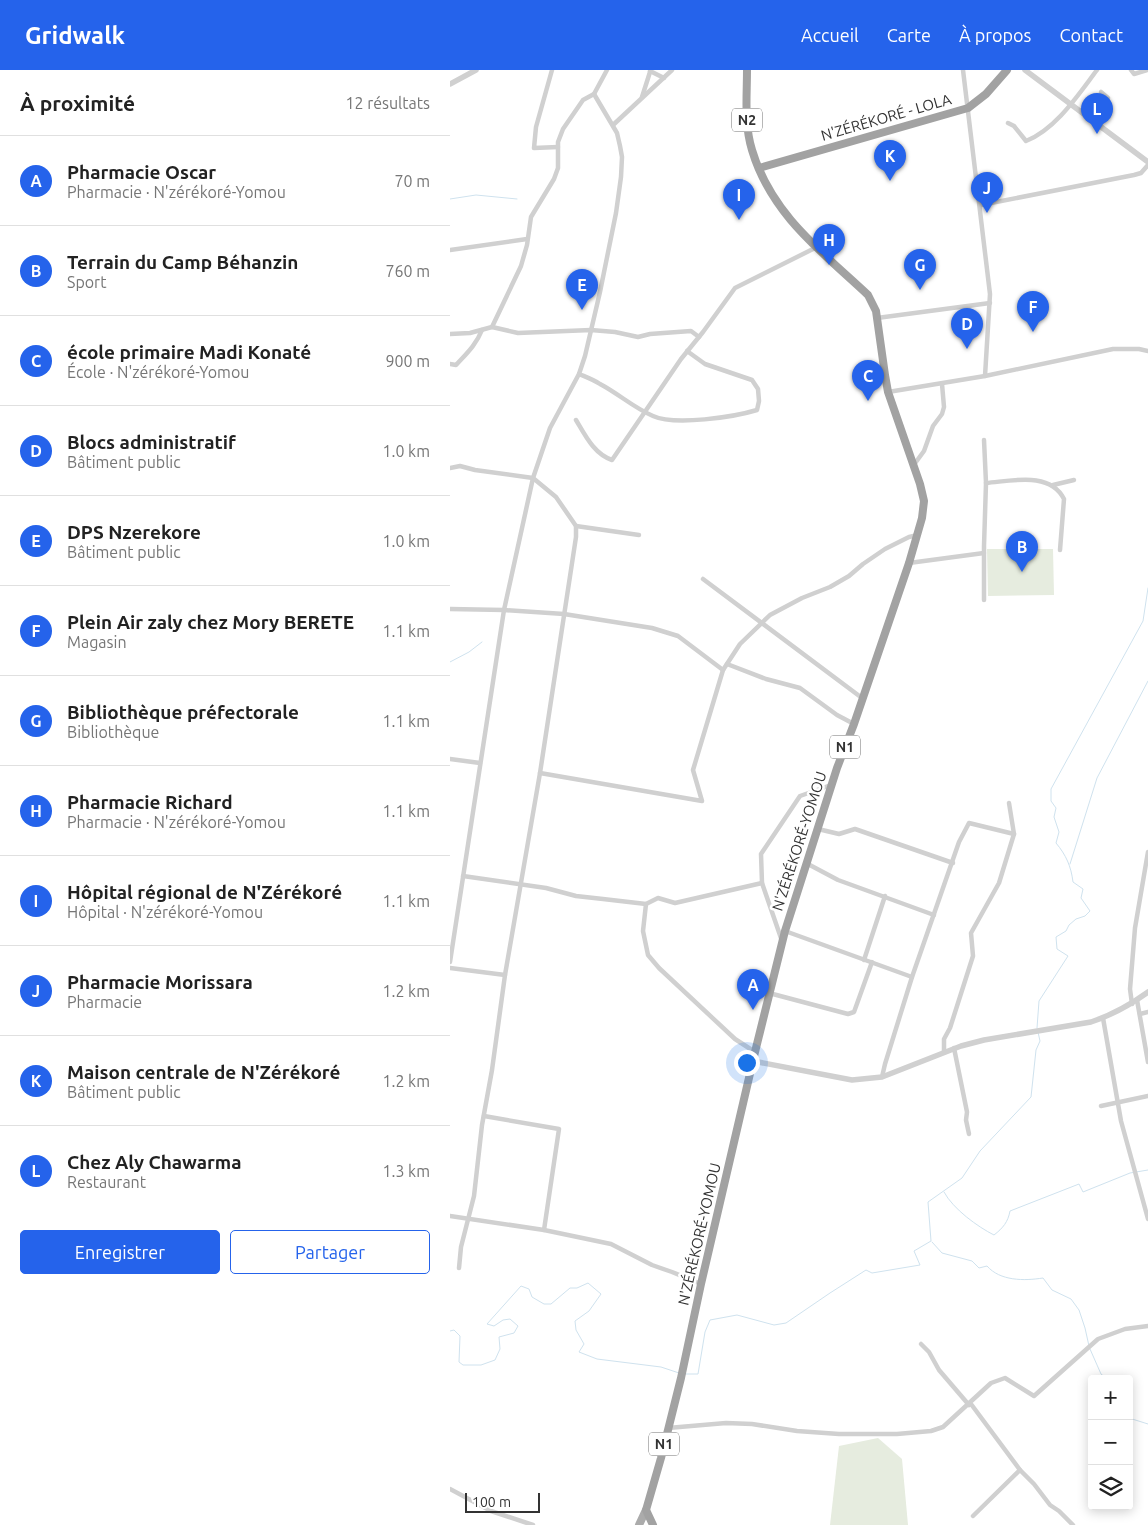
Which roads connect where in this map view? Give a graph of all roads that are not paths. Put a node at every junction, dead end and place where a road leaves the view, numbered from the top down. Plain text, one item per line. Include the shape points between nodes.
1 (476, 70) edge
2 (552, 70) edge
3 (607, 70) edge
4 (672, 70) edge
5 (747, 70) edge
6 (963, 70) edge
7 (1007, 70) edge
8 (1025, 70) edge
9 (1097, 70) edge
10 (1131, 70) edge
11 (1147, 70) edge
12 (650, 71) edge
13 (664, 78) junction
14 (450, 84) edge
15 (1101, 92) dead end
16 (594, 94) junction
17 (642, 98) junction
18 (1070, 104) junction
19 (968, 108) junction
20 (1089, 119) junction
21 (1008, 122) dead end
22 (613, 125) junction
23 (558, 147) junction
24 (1148, 164) edge
25 (759, 168) junction
26 (981, 206) junction
27 (527, 239) junction
28 (818, 248) junction
29 (450, 250) edge
30 (990, 303) junction
31 (878, 318) junction
32 (492, 328) junction
33 (482, 330) junction
34 (591, 330) junction
35 (450, 334) edge
36 (699, 337) junction
37 (687, 351) junction
38 (1148, 351) edge
39 (450, 364) edge
40 (579, 374) junction
41 (985, 376) junction
42 (942, 384) junction
43 (888, 392) junction
44 (644, 412) junction
45 (576, 420) dead end
46 (984, 440) dead end
47 (913, 466) junction
48 (450, 468) edge
49 (533, 478) junction
50 (1074, 480) dead end
51 (986, 482) junction
52 (1053, 485) junction
53 (576, 526) junction
54 (918, 534) junction
55 (639, 535) dead end
56 (1060, 550) dead end
57 (984, 553) junction
58 (909, 563) junction
59 (703, 578) dead end
60 (984, 600) dead end
61 (450, 609) edge
62 (504, 610) junction
63 (564, 614) junction
64 (763, 623) junction
65 (727, 664) junction
66 (723, 670) junction
67 (862, 698) junction
68 (854, 724) junction
69 (450, 759) edge
70 (480, 763) junction
71 (540, 773) junction
72 (831, 785) junction
73 (1009, 803) dead end
74 (818, 829) junction
75 (1014, 834) junction
76 (1148, 852) edge
77 (806, 863) junction
78 (952, 863) junction
79 (462, 876) junction
80 (762, 883) junction
81 (521, 885) junction
82 (885, 896) junction
83 (646, 904) junction
84 (934, 914) junction
85 (785, 932) junction
86 (782, 942) junction
87 (864, 960) junction
88 (450, 962) edge
89 (872, 962) junction
90 (450, 968) edge
91 (505, 975) junction
92 (912, 977) junction
93 (1148, 992) edge
94 (769, 993) junction
95 (1137, 1000) junction
96 (1132, 1004) junction
97 (1148, 1012) edge
98 (1140, 1014) junction
99 (1103, 1018) junction
100 (954, 1048) junction
101 (755, 1052) junction
102 (944, 1052) junction
103 (753, 1061) junction
104 (1148, 1062) edge
105 (882, 1076) junction
106 (1148, 1096) edge
107 (1117, 1103) junction
108 (1101, 1106) dead end
109 (484, 1116) junction
110 (969, 1134) dead end
111 (450, 1216) edge
112 (469, 1219) junction
113 (1148, 1219) edge
114 (544, 1230) junction
115 (459, 1268) dead end
116 (701, 1284) junction
117 (1148, 1326) edge
118 (921, 1344) dead end
119 (970, 1404) junction
120 (668, 1428) junction
121 (1020, 1470) junction
122 (450, 1489) edge
123 (646, 1510) junction
124 (973, 1516) dead end
125 (533, 1525) edge
126 (639, 1525) edge
127 (653, 1525) edge
128 (1074, 1525) edge

1 - 14 street
2 - 23 street via 536,127 534,148
3 - 16 street
4 - 13 street
5 - 25 highway, N2 via 746,113 752,150
6 - 19 street
7 - 19 highway, N'ZÉRÉKORÉ - LOLA via 986,94
8 - 18 street
9 - 18 street
10 - 11 street via 1134,74
12 - 13 street
12 - 17 street
13 - 17 street
15 - 20 street via 1108,98
16 - 22 street
16 - 23 street via 584,100 564,130
17 - 22 street
18 - 20 street
18 - 21 street via 1049,126 1026,141
19 - 25 highway, N'ZÉRÉKORÉ - LOLA
19 - 26 street
20 - 24 street
22 - 34 street via 622,158 621,177
23 - 27 street via 558,168 554,180 531,218
24 - 26 street via 1134,175
25 - 28 highway, N'ZÉRÉKORÉ-YOMOU / N1 via 791,222
26 - 30 street
27 - 29 street
27 - 32 street via 521,266
28 - 31 highway, N'ZÉRÉKORÉ-YOMOU / N1 via 868,295
28 - 36 street via 735,288
30 - 31 street
30 - 41 street
31 - 43 highway, N'ZÉRÉKORÉ-YOMOU / N1
32 - 33 street
32 - 34 street via 518,333
33 - 35 street
33 - 39 street via 468,353 456,365
34 - 36 street via 638,337 691,331
34 - 40 street
36 - 37 street
37 - 44 street
37 - 44 street via 705,364 752,380 758,389 757,410 724,417 676,420 656,418
38 - 41 street via 1113,349
40 - 44 street
40 - 49 street via 550,428
41 - 42 street
42 - 43 street
42 - 47 street via 942,414
43 - 47 highway, N'ZÉRÉKORÉ-YOMOU / N1
44 - 45 street via 612,460 592,446
46 - 51 street
47 - 54 highway, N'ZÉRÉKORÉ-YOMOU / N1 via 924,501
48 - 49 street via 460,466
49 - 53 street via 556,497
49 - 62 street
50 - 52 street
51 - 52 street via 1031,480
51 - 57 street
52 - 56 street via 1064,499
53 - 55 street
53 - 63 street
54 - 58 highway, N'ZÉRÉKORÉ-YOMOU / N1
54 - 64 street via 886,550 830,587 770,615
57 - 58 street
57 - 60 street
58 - 67 highway, N'ZÉRÉKORÉ-YOMOU / N1
59 - 64 street
61 - 62 street
62 - 63 street
62 - 70 street
63 - 66 street via 652,628 678,636
63 - 71 street
64 - 65 street via 740,644
64 - 67 street
65 - 66 street
65 - 68 street via 800,688
66 - 71 street via 693,770 702,801
67 - 68 highway, N'ZÉRÉKORÉ-YOMOU / N1
68 - 72 highway, N'ZÉRÉKORÉ-YOMOU / N1
69 - 70 street
70 - 79 street
71 - 81 street
72 - 74 highway, N'ZÉRÉKORÉ-YOMOU / N1
72 - 80 street via 800,796 761,854
73 - 75 street
74 - 77 highway, N'ZÉRÉKORÉ-YOMOU / N1
74 - 78 street via 839,834 855,829
75 - 78 street via 969,823
75 - 102 street via 999,883 970,933 973,956 944,1039
76 - 96 street via 1135,928 1130,989
77 - 82 street via 838,880
77 - 85 highway, N'ZÉRÉKORÉ-YOMOU / N1
78 - 84 street
79 - 81 street
79 - 88 street
80 - 83 street via 675,903 658,898
80 - 86 street
81 - 83 street via 576,896
81 - 91 street
82 - 84 street
82 - 87 street
83 - 101 street via 643,931 648,955 735,1039
84 - 92 street
85 - 86 highway, N'ZÉRÉKORÉ-YOMOU / N1
85 - 87 street
86 - 94 highway, N'ZÉRÉKORÉ-YOMOU / N1
87 - 89 street
89 - 92 street
89 - 94 street via 854,1012 848,1014
90 - 91 street
91 - 109 street
92 - 105 street
93 - 95 street
94 - 101 highway, N'ZÉRÉKORÉ-YOMOU / N1
95 - 96 street
95 - 98 street
96 - 99 street
97 - 98 street
98 - 104 street
99 - 100 street
99 - 107 street
100 - 102 street
100 - 110 street
101 - 103 highway, N'ZÉRÉKORÉ-YOMOU / N1
102 - 105 street
103 - 105 street via 852,1080
103 - 116 highway, N'ZÉRÉKORÉ-YOMOU / N1
106 - 107 street
107 - 108 street
107 - 113 street
109 - 112 street
109 - 114 street via 559,1129
111 - 112 street
112 - 114 street
112 - 115 street
114 - 116 street via 612,1244 652,1265
116 - 120 highway, N'ZÉRÉKORÉ-YOMOU / N1
117 - 119 street via 1125,1329 1098,1340 1034,1396 1005,1378 991,1383
118 - 119 street via 939,1370
119 - 120 street via 943,1427 897,1434 839,1434 734,1424
119 - 121 street
120 - 123 highway, N'ZÉRÉKORÉ-YOMOU / N1
121 - 124 street
121 - 128 street via 1050,1505
122 - 125 street via 491,1510
123 - 126 main road, N1
123 - 127 highway

